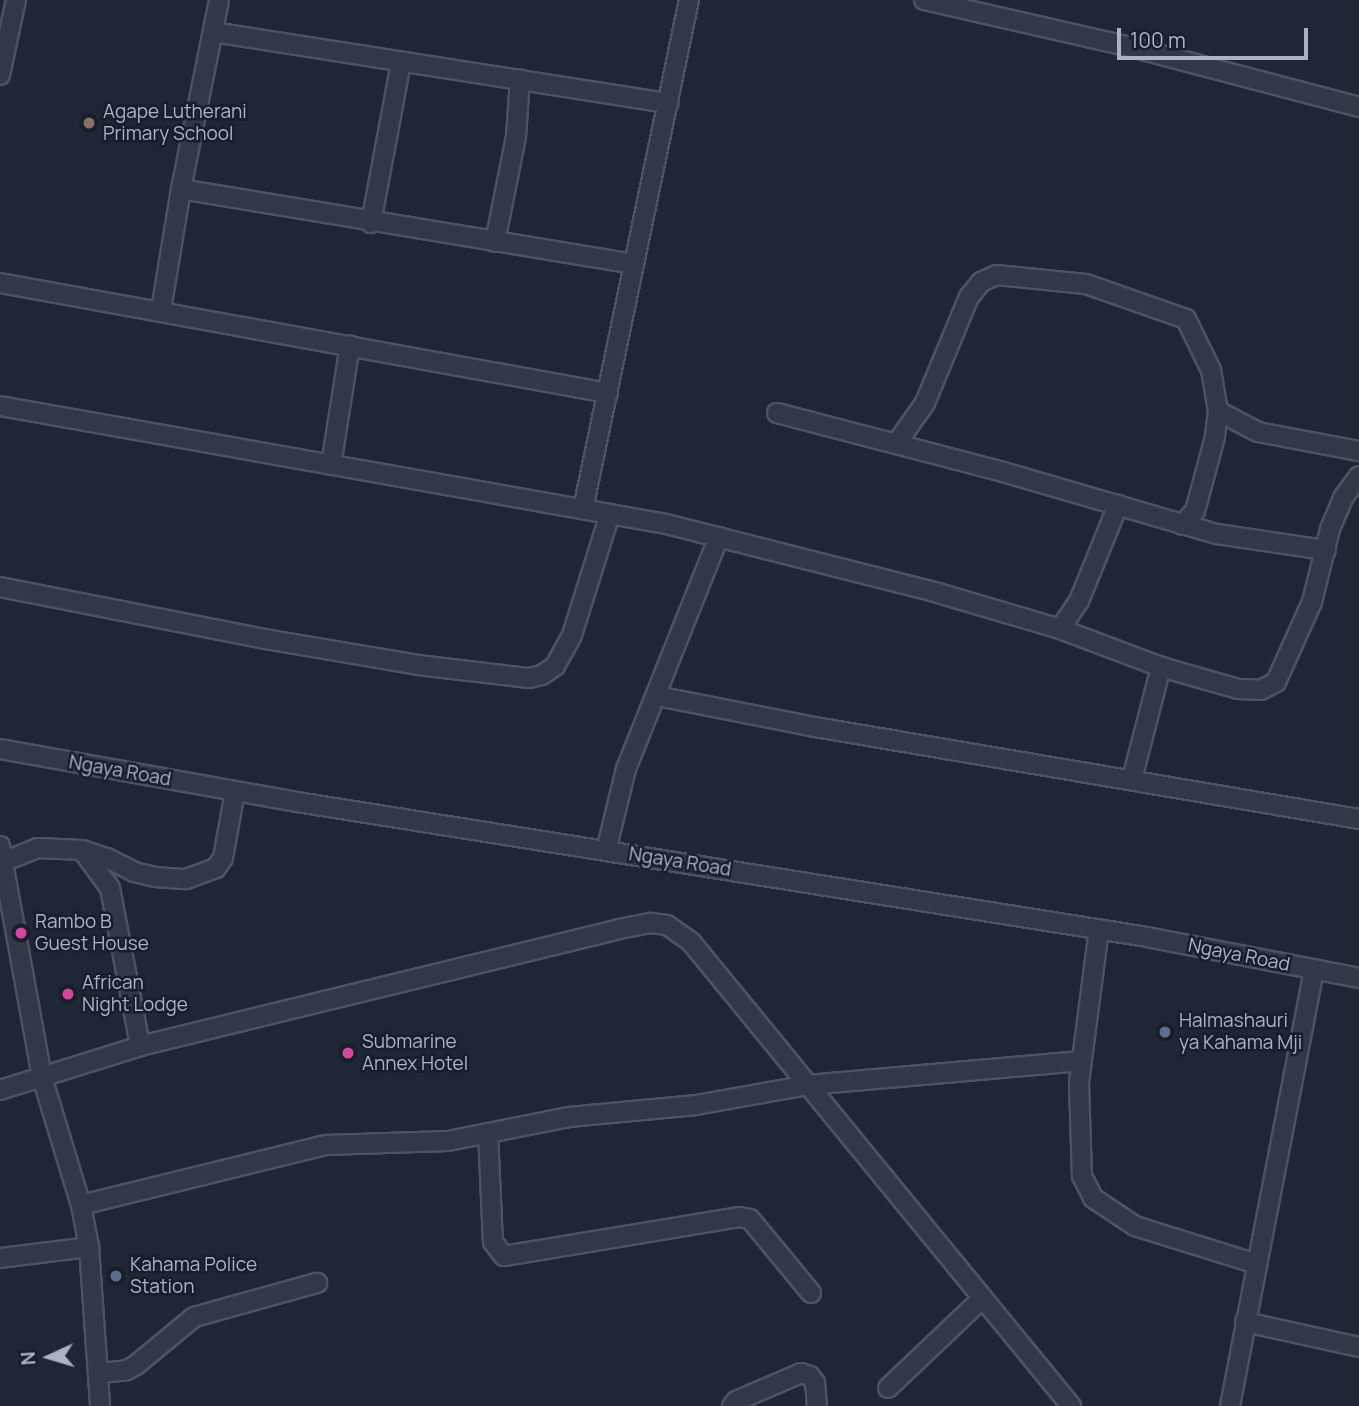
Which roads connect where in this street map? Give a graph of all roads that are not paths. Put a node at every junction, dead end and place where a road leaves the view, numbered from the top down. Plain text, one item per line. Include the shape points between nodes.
1 (16, 0) edge
2 (219, 0) edge
3 (689, 0) edge
4 (924, 0) edge
5 (213, 32) junction
6 (401, 62) junction
7 (0, 75) edge
8 (520, 79) junction
9 (668, 103) junction
10 (1359, 107) edge
11 (181, 189) junction
12 (371, 223) junction
13 (495, 242) junction
14 (632, 264) junction
15 (0, 283) edge
16 (161, 310) junction
17 (350, 345) junction
18 (608, 393) junction
19 (0, 407) edge
20 (1218, 411) junction
21 (777, 413) dead end
22 (896, 444) junction
23 (1359, 452) edge
24 (331, 465) junction
25 (1359, 477) edge
26 (1118, 505) junction
27 (583, 509) junction
28 (610, 514) junction
29 (1182, 525) junction
30 (719, 537) junction
31 (1326, 550) junction
32 (0, 587) edge
33 (1060, 629) junction
34 (1161, 667) junction
35 (657, 696) junction
36 (0, 749) edge
37 (1132, 779) junction
38 (235, 791) junction
39 (1359, 819) edge
40 (82, 850) junction
41 (606, 851) junction
42 (1, 858) edge
43 (1099, 929) junction
44 (1314, 969) junction
45 (1359, 978) edge
46 (140, 1046) junction
47 (1081, 1061) junction
48 (41, 1077) junction
49 (808, 1085) junction
50 (0, 1090) edge
51 (488, 1133) junction
52 (80, 1205) junction
53 (89, 1247) junction
54 (0, 1258) edge
55 (1256, 1264) junction
56 (317, 1283) dead end
57 (811, 1293) dead end
58 (983, 1298) junction
59 (1245, 1322) junction
60 (1359, 1347) edge
61 (100, 1373) junction
62 (888, 1388) dead end
63 (100, 1406) edge
64 (732, 1406) edge
65 (817, 1406) edge
66 (1071, 1406) edge
67 (1230, 1406) edge

1 - 7 street
2 - 5 street
3 - 9 street
4 - 10 street via 1131,47
5 - 6 street
5 - 11 street
6 - 8 street
6 - 12 street
8 - 9 street
8 - 13 street via 516,136
9 - 14 street
11 - 12 street
11 - 16 street
12 - 13 street
13 - 14 street
14 - 18 street
15 - 16 street
16 - 17 street
17 - 18 street
17 - 24 street
18 - 27 street
19 - 24 street
20 - 22 street via 1211,370 1186,319 1086,284 997,275 981,282 969,297 925,403
20 - 23 street via 1258,432
20 - 29 street via 1202,489 1195,511
21 - 22 street
22 - 26 street
24 - 27 street
25 - 31 street via 1343,498
26 - 29 street
26 - 33 street via 1079,601
27 - 28 street
28 - 30 street
28 - 32 street via 572,635 555,666 529,678 418,665
29 - 31 street via 1263,543
30 - 33 street
30 - 35 street
31 - 34 street via 1312,602 1276,682 1261,690 1238,689
33 - 34 street
34 - 37 street
35 - 37 street
35 - 41 street via 626,769
36 - 38 street, Ngaya Road
37 - 39 street
38 - 40 street via 223,858 216,868 186,879 155,877
38 - 41 street, Ngaya Road
40 - 42 street via 38,848
40 - 46 street via 110,888
41 - 43 street, Ngaya Road
42 - 48 street
43 - 44 street, Ngaya Road
43 - 47 street
44 - 45 street, Ngaya Road
44 - 55 street
46 - 48 street
46 - 49 street via 651,923 675,928 691,942
47 - 49 street
47 - 55 street via 1082,1176 1093,1198 1135,1226
48 - 50 street
48 - 52 street
49 - 51 street via 696,1105 569,1117
49 - 58 street
51 - 52 street via 448,1141 326,1145
51 - 57 street via 493,1242 504,1256 739,1217 750,1219
52 - 53 street
53 - 54 street
53 - 61 street
55 - 59 street
56 - 61 street via 194,1317 136,1365
58 - 62 street
58 - 66 street
59 - 60 street
59 - 67 street
61 - 63 street
64 - 65 street via 801,1373 816,1383

